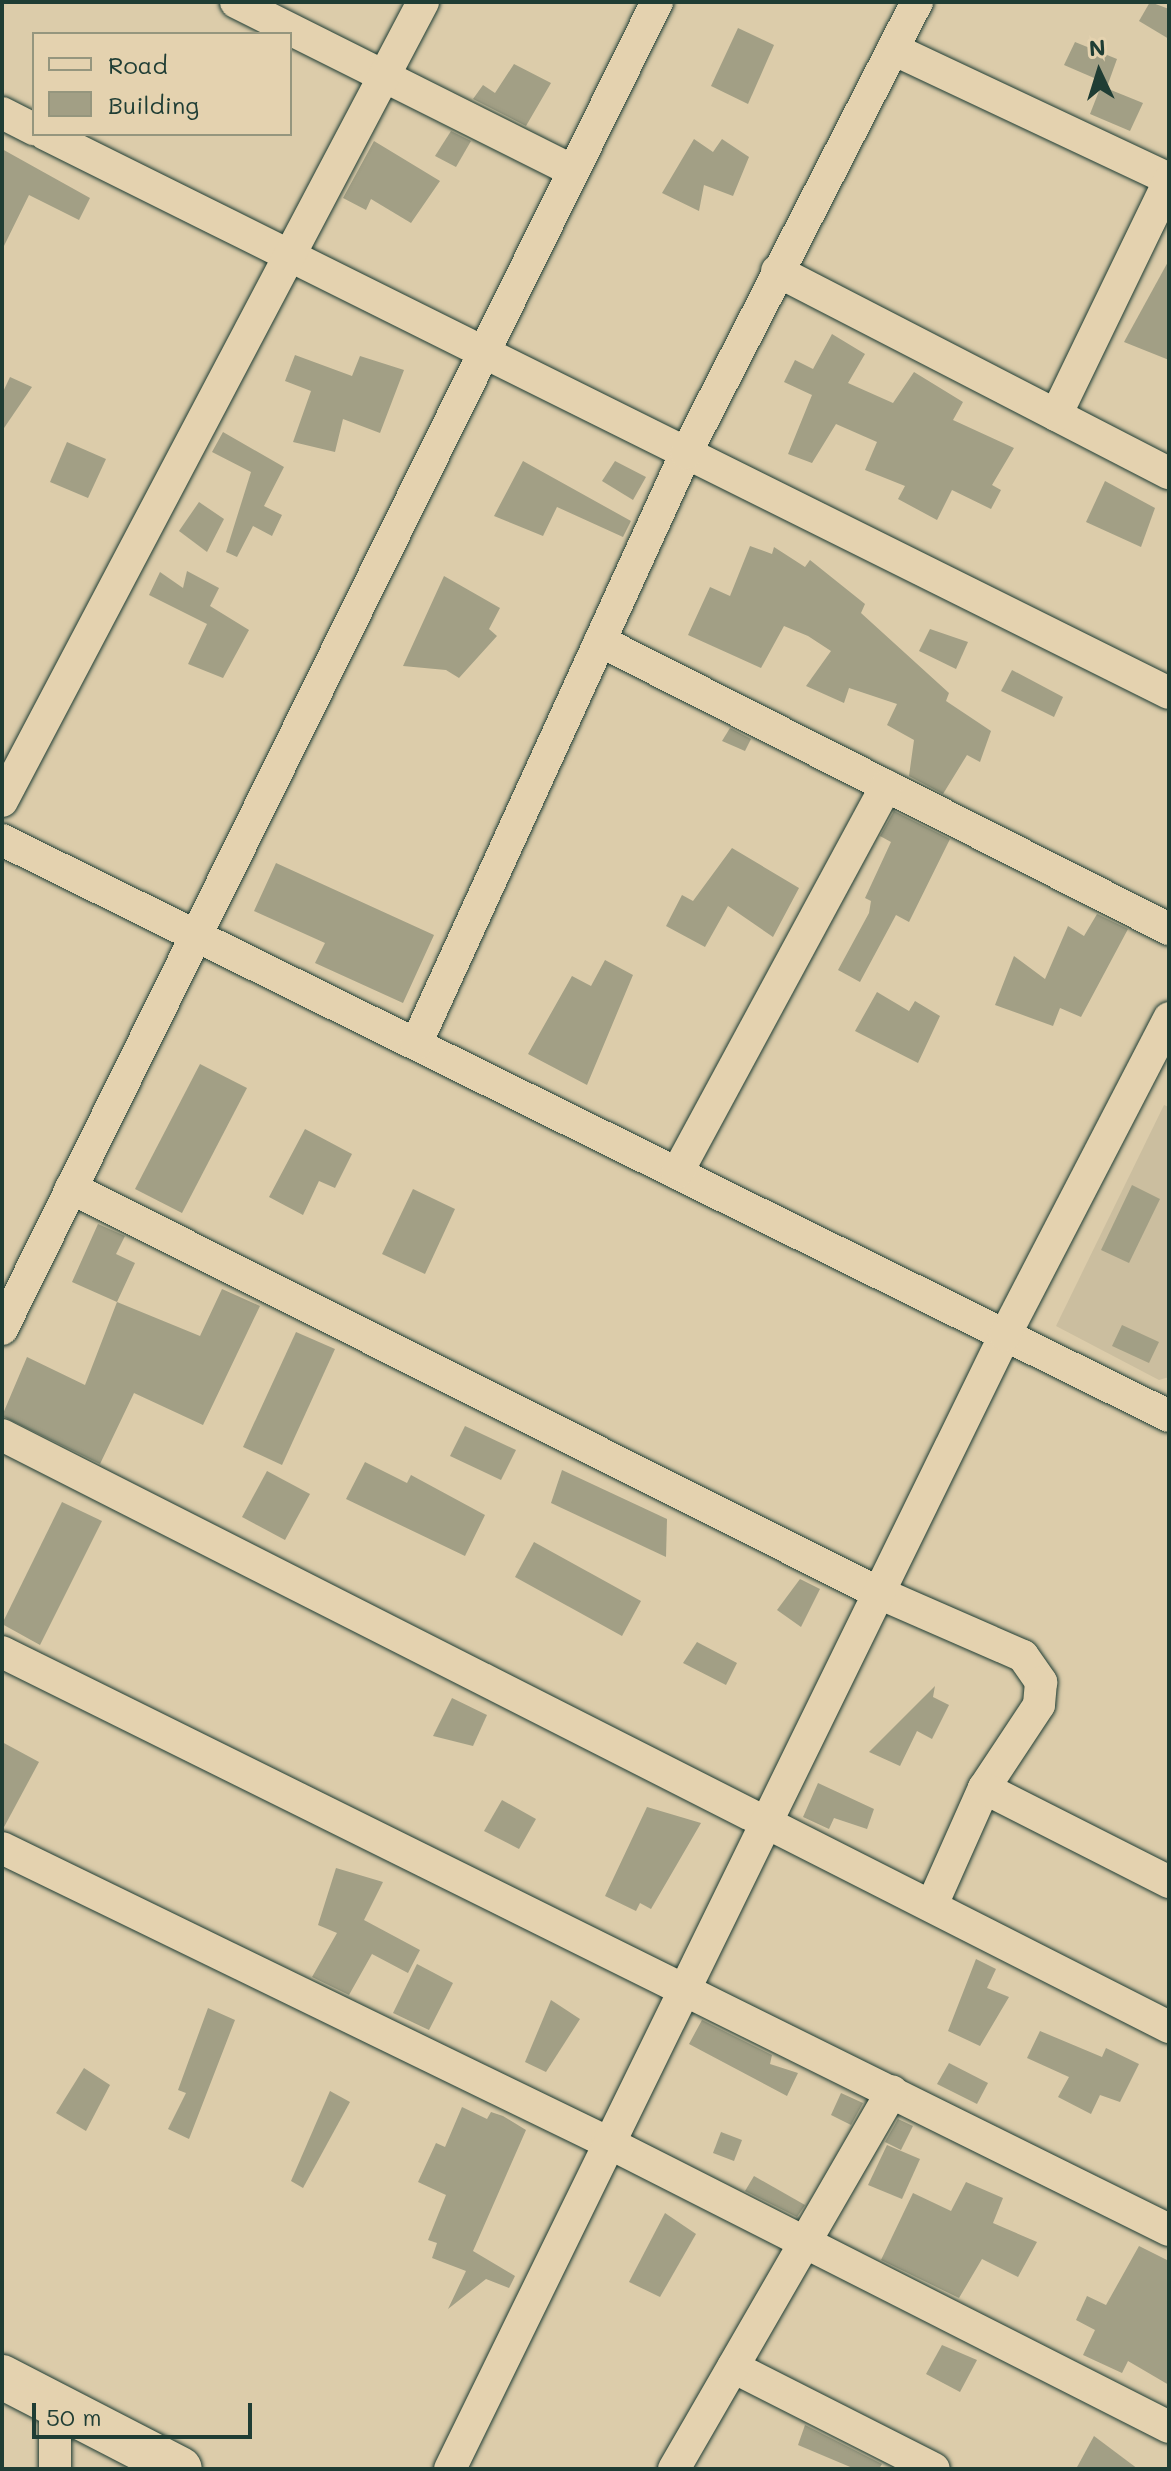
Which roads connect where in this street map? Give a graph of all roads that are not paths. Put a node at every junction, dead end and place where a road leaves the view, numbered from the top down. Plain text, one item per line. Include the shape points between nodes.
1 (236, 2) edge
2 (423, 2) edge
3 (657, 2) edge
4 (917, 2) edge
5 (893, 49) junction
6 (386, 73) junction
7 (2, 113) edge
8 (32, 128) edge
9 (49, 136) edge
10 (573, 171) junction
11 (1169, 180) edge
12 (289, 256) junction
13 (777, 271) junction
14 (483, 352) junction
15 (1056, 415) junction
16 (686, 453) junction
17 (1169, 473) edge
18 (600, 641) junction
19 (1169, 693) edge
20 (886, 786) junction
21 (2, 801) edge
22 (2, 840) edge
23 (1169, 929) edge
24 (195, 935) junction
25 (1169, 1018) edge
26 (416, 1044) junction
27 (677, 1173) junction
28 (71, 1188) junction
29 (2, 1329) edge
30 (1005, 1335) junction
31 (1169, 1416) edge
32 (2, 1435) edge
33 (879, 1593) junction
34 (2, 1652) edge
35 (984, 1788) junction
36 (766, 1824) junction
37 (2, 1848) edge
38 (1169, 1882) edge
39 (932, 1905) junction
40 (687, 1988) junction
41 (1169, 2027) edge
42 (892, 2091) junction
43 (607, 2142) junction
44 (1169, 2230) edge
45 (804, 2243) junction
46 (733, 2367) junction
47 (2, 2377) edge
48 (55, 2402) junction
49 (1169, 2427) edge
50 (55, 2469) edge
51 (180, 2469) edge
52 (450, 2469) edge
53 (674, 2469) edge
54 (934, 2469) edge

1 - 6 street
2 - 6 street
3 - 10 street
4 - 5 street
5 - 11 street
5 - 13 street
6 - 10 street
6 - 12 street
7 - 8 street
9 - 12 street
10 - 14 street
11 - 15 street
12 - 14 street
12 - 21 street
13 - 15 street
13 - 16 street
14 - 16 street
14 - 24 street
15 - 17 street
16 - 18 street
16 - 19 street
18 - 20 street
18 - 26 street
20 - 23 street
20 - 27 street
22 - 24 street
24 - 26 street
24 - 28 street
25 - 30 street
26 - 27 street
27 - 30 street
28 - 29 street
28 - 33 street
30 - 31 street
30 - 33 street
32 - 36 street
33 - 35 street via 1023,1656 1036,1669 1039,1705
33 - 36 street
34 - 40 street
35 - 38 street
35 - 39 street
36 - 39 street
36 - 40 street
37 - 43 street
39 - 41 street
40 - 42 street
40 - 43 street
42 - 44 street
42 - 45 street
43 - 45 street
43 - 52 street
45 - 46 street
45 - 49 street
46 - 53 street
46 - 54 street
47 - 48 main road
48 - 50 street
48 - 51 main road

